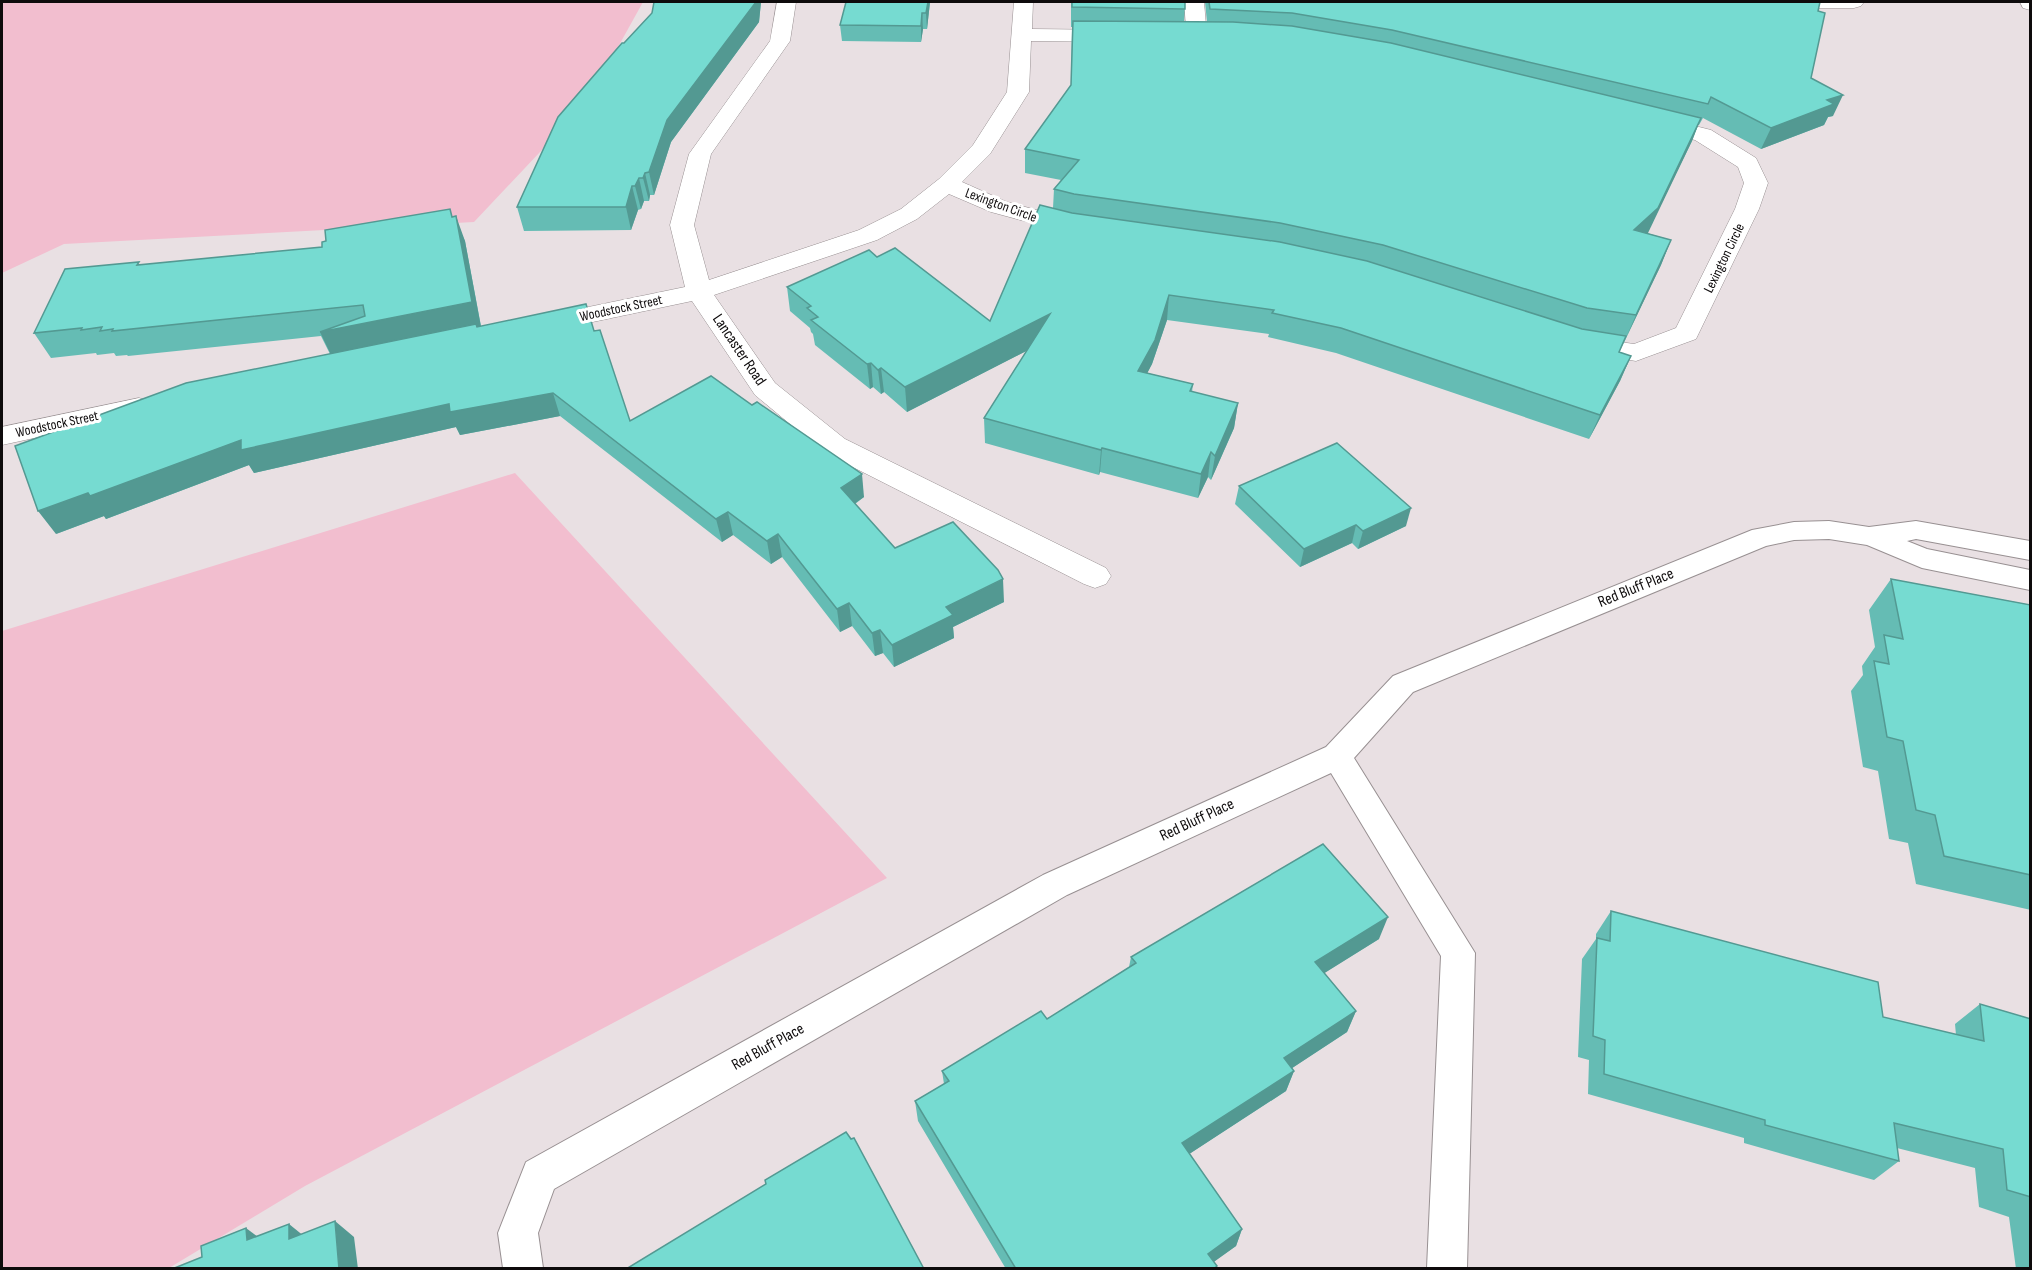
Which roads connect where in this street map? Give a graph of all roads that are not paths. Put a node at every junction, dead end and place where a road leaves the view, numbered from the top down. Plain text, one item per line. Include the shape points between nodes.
1 (786, 2) edge
2 (1023, 2) edge
3 (1194, 2) edge
4 (1802, 2) edge
5 (1854, 2) edge
6 (1020, 35) junction
7 (1138, 36) edge
8 (1174, 37) edge
9 (1635, 118) edge
10 (946, 184) junction
11 (1105, 232) edge
12 (699, 292) junction
13 (525, 328) edge
14 (1562, 339) edge
15 (164, 402) edge
16 (2, 436) edge
17 (1869, 536) junction
18 (2031, 550) edge
19 (1095, 576) dead end
20 (2031, 580) edge
21 (1337, 756) junction
22 (524, 1269) edge
23 (1447, 1269) edge

1 - 12 street, Lancaster Road via 780,41 700,154 682,225
2 - 6 street, Woodstock Street
3 - 8 street via 1208,37
4 - 5 street
6 - 7 street
6 - 10 street, Woodstock Street via 1018,92 982,149
9 - 14 street, Lexington Circle via 1703,135 1748,163 1756,183 1748,209 1688,333 1636,353
10 - 11 street, Lexington Circle via 999,207 1071,228
10 - 12 street, Woodstock Street via 909,214 868,235
12 - 13 street, Woodstock Street
12 - 19 street, Lancaster Road via 765,389 835,446
15 - 16 street, Woodstock Street
17 - 18 lane, Red Bluff Place via 1916,530
17 - 20 lane, Red Bluff Place via 1922,558
17 - 21 lane, Red Bluff Place via 1817,530 1761,537 1403,684
21 - 22 lane, Red Bluff Place via 1055,885 540,1176 518,1233
21 - 23 lane via 1458,953

